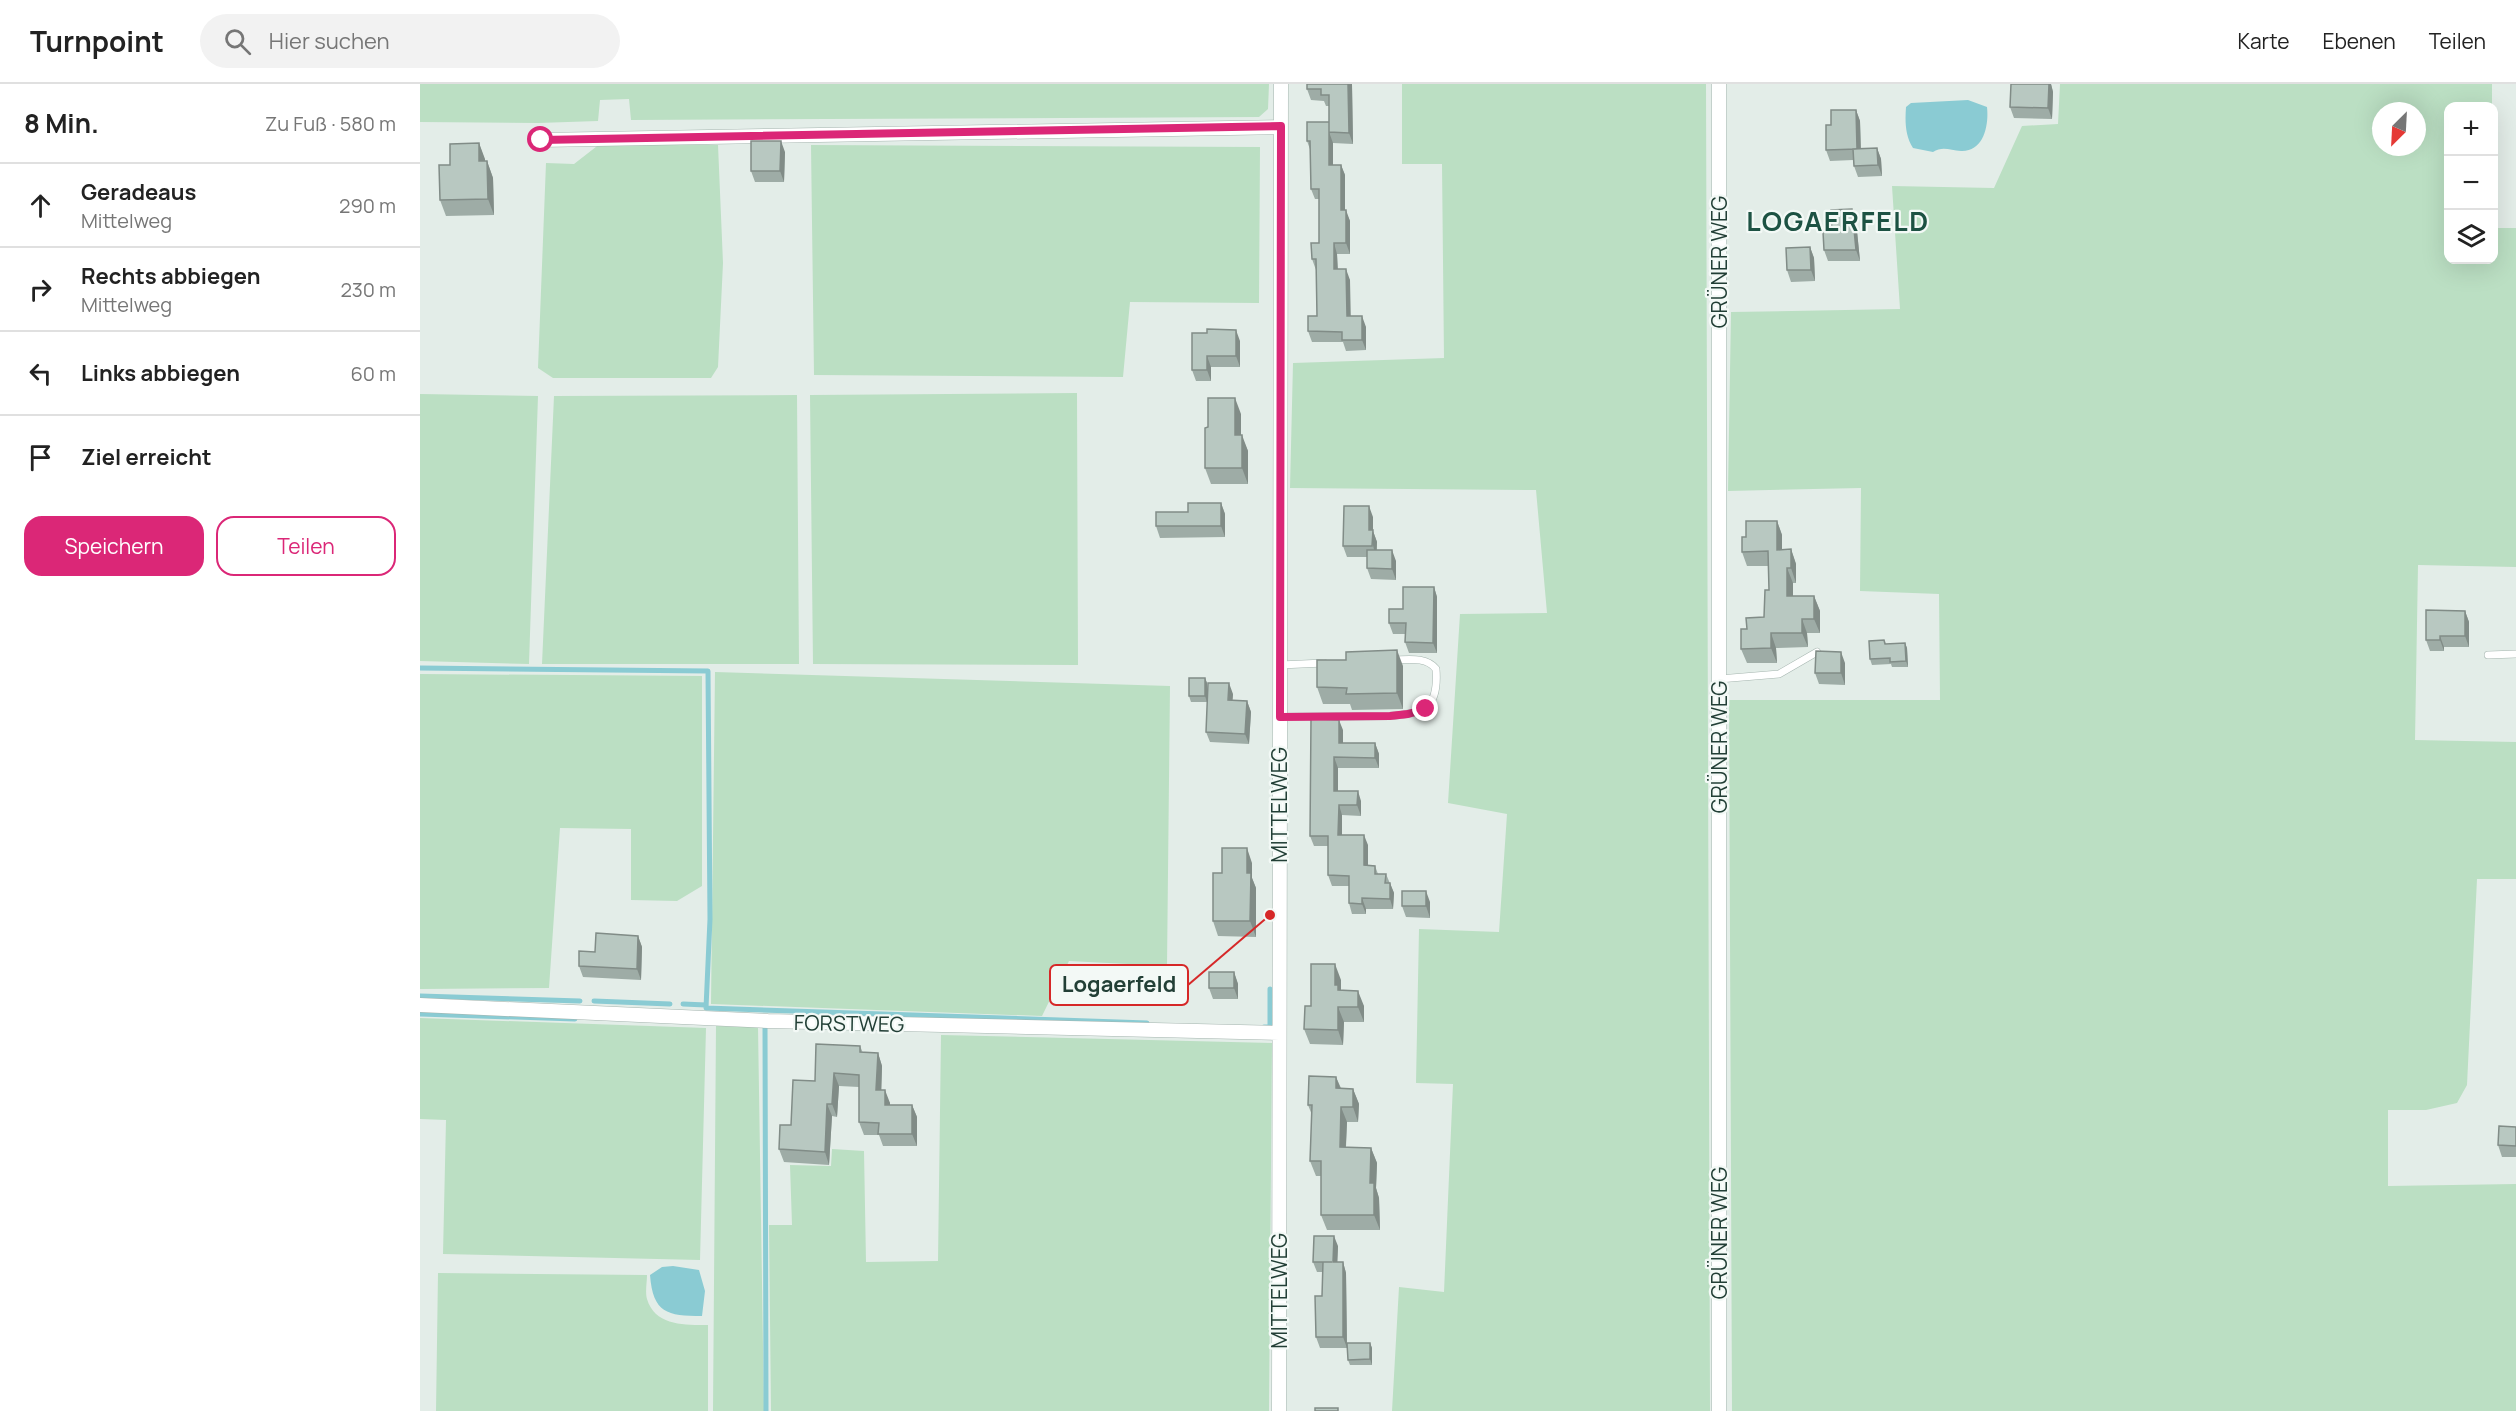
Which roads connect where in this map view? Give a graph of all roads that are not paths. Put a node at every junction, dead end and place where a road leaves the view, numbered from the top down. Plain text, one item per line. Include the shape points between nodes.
1 (1281, 84) edge
2 (1719, 84) edge
3 (1281, 126) junction
4 (541, 140) dead end
5 (1817, 652) edge
6 (2516, 654) edge
7 (2488, 655) dead end
8 (1385, 661) edge
9 (1338, 662) edge
10 (1280, 665) junction
11 (1719, 680) junction
12 (1280, 717) junction
13 (420, 1005) edge
14 (1279, 1033) junction
15 (1279, 1411) edge
16 (1719, 1411) edge

1 - 3 street, MITTELWEG
2 - 11 street, GRÜNER WEG
3 - 4 street
3 - 10 street, MITTELWEG
5 - 11 lane via 1779,674
6 - 7 lane
8 - 12 lane via 1423,660 1432,664 1436,669 1435,695 1426,709 1399,715
9 - 10 lane
10 - 12 street, MITTELWEG
11 - 16 street, GRÜNER WEG
12 - 14 street, MITTELWEG
13 - 14 street, FORSTWEG via 768,1021
14 - 15 street, MITTELWEG

